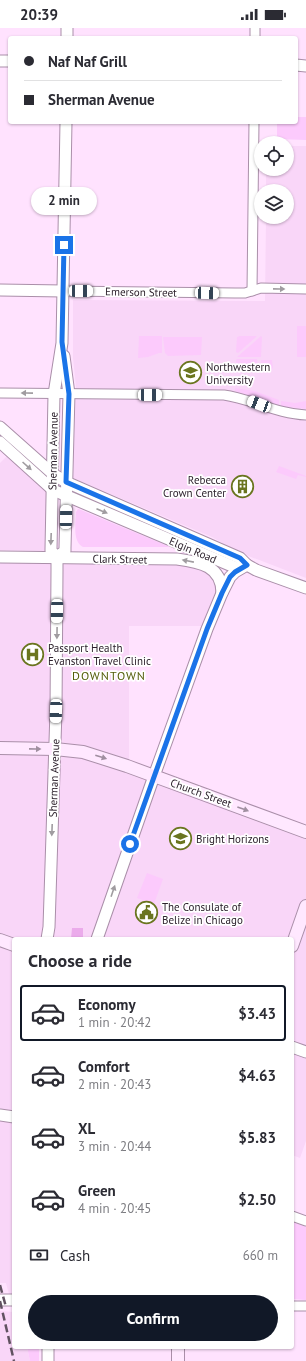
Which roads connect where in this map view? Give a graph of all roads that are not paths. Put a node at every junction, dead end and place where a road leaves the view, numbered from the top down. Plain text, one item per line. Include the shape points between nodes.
1 (66, 124) edge
2 (254, 124) edge
3 (306, 289) edge
4 (0, 290) edge
5 (63, 291) junction
6 (252, 291) junction
7 (62, 342) junction
8 (0, 393) edge
9 (54, 394) junction
10 (69, 394) junction
11 (306, 415) edge
12 (0, 427) edge
13 (0, 442) edge
14 (53, 474) junction
15 (66, 482) junction
16 (53, 490) junction
17 (66, 496) junction
18 (0, 557) edge
19 (57, 557) junction
20 (74, 558) junction
21 (243, 567) junction
22 (58, 580) junction
23 (306, 588) edge
24 (222, 593) junction
25 (0, 748) edge
26 (55, 749) junction
27 (154, 776) junction
28 (306, 832) edge
29 (306, 906) edge
30 (50, 926) junction
31 (47, 937) edge
32 (52, 937) edge
33 (98, 937) edge
34 (0, 940) edge
35 (294, 940) edge
36 (12, 944) edge
37 (294, 1048) edge
38 (306, 1052) edge
39 (0, 1115) edge
40 (12, 1117) edge
41 (294, 1217) edge
42 (306, 1221) edge
43 (0, 1300) edge
44 (12, 1300) edge
45 (294, 1306) edge
46 (306, 1306) edge
47 (48, 1349) edge
48 (178, 1349) edge
49 (48, 1361) edge
50 (178, 1361) edge

1 - 5 street, Sherman Avenue
2 - 6 street
6 -> 3 street, Emerson Street via 261,288
4 - 5 street, Emerson Street
5 - 6 street, Emerson Street
5 - 7 street, Sherman Avenue
7 - 9 street, Sherman Avenue
7 - 10 street, Sherman Avenue
9 -> 8 street
9 - 10 street
9 - 14 street, Sherman Avenue
10 - 11 street via 224,394 268,408
10 - 15 street, Sherman Avenue
12 - 14 street, Elgin Road
13 -> 16 street, Elgin Road
14 - 15 street, Elgin Road
14 - 16 street, Sherman Avenue
15 - 17 street, Sherman Avenue
15 - 21 street, Elgin Road via 240,558
16 - 17 street, Elgin Road
16 -> 19 street, Sherman Avenue via 51,551
17 - 19 street, Sherman Avenue via 65,551
17 -> 21 street, Elgin Road
18 - 19 street, Clark Street
19 - 20 street, Clark Street
19 - 22 street, Sherman Avenue
20 - 22 street via 65,565
24 -> 20 street, Clark Street via 222,585 216,572 207,566 187,560
21 - 23 street
21 - 24 street via 230,577
22 -> 26 street, Sherman Avenue
24 - 27 street
25 -> 26 main road, Church Street
26 -> 27 main road, Church Street via 83,752
26 -> 30 street, Sherman Avenue
27 -> 28 main road, Church Street
33 -> 27 street
29 - 35 main road
30 - 31 street, Sherman Avenue
30 - 32 street, Sherman Avenue
34 - 36 main road
37 - 38 street
39 - 40 street
41 - 42 street
43 - 44 street
45 - 46 street
47 - 49 street
48 - 50 main road

